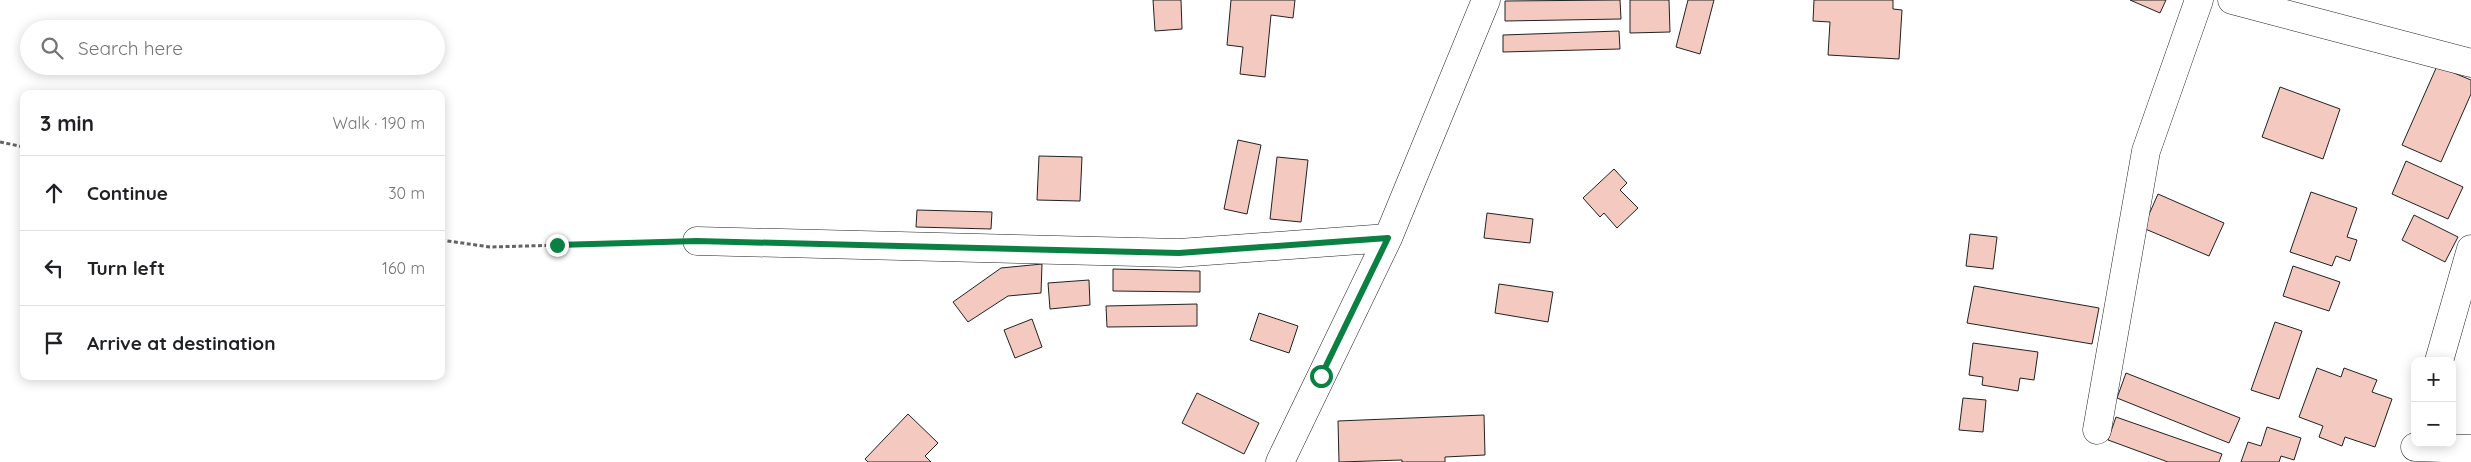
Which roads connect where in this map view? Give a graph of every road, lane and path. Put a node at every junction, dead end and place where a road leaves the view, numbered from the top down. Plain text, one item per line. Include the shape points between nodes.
1 (1486, 0) edge
2 (2199, 0) edge
3 (2232, 0) edge
4 (2471, 63) edge
5 (0, 142) edge
6 (20, 147) edge
7 (1388, 238) junction
8 (445, 241) edge
9 (697, 241) joint
10 (2471, 249) edge
11 (2441, 357) edge
12 (2097, 430) dead end
13 (2471, 449) edge
14 (2414, 451) edge
15 (1280, 462) edge

1 - 7 street
2 - 12 street via 2146,151
3 - 4 street
5 - 6 path
7 - 9 street via 1179,253
7 - 15 street
8 - 9 path via 490,247
10 - 11 street
13 - 14 street

